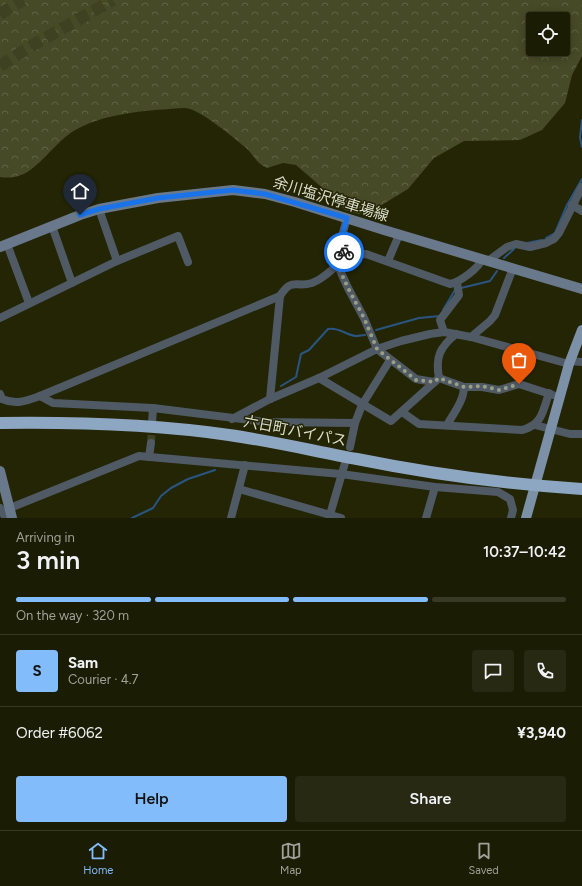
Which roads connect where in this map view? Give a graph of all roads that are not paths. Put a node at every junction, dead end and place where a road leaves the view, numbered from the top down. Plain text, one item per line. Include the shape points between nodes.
1 (582, 187) edge
2 (572, 205) junction
3 (99, 209) junction
4 (582, 211) edge
5 (347, 218) junction
6 (52, 226) junction
7 (399, 235) junction
8 (3, 245) edge
9 (345, 258) junction
10 (485, 260) junction
11 (117, 261) junction
12 (388, 261) junction
13 (188, 262) dead end
14 (338, 266) junction
15 (513, 268) junction
16 (72, 283) junction
17 (457, 283) junction
18 (582, 289) edge
19 (280, 296) junction
20 (29, 303) junction
21 (0, 318) edge
22 (582, 330) edge
23 (444, 332) junction
24 (456, 334) junction
25 (471, 337) junction
26 (377, 349) junction
27 (390, 360) junction
28 (582, 362) edge
29 (570, 363) junction
30 (319, 378) junction
31 (436, 380) junction
32 (464, 387) junction
33 (549, 393) junction
34 (0, 394) edge
35 (40, 396) junction
36 (561, 398) junction
37 (270, 399) junction
38 (362, 405) junction
39 (153, 408) junction
40 (402, 412) junction
41 (232, 419) junction
42 (0, 423) edge
43 (152, 423) tunnel mouth
44 (355, 423) junction
45 (447, 424) junction
46 (535, 425) junction
47 (552, 429) junction
48 (582, 434) edge
49 (151, 443) tunnel mouth
50 (350, 446) dead end
51 (149, 456) junction
52 (345, 463) dead end
53 (245, 465) junction
54 (0, 471) edge
55 (341, 474) junction
56 (535, 485) junction
57 (435, 486) junction
58 (239, 489) junction
59 (582, 489) edge
60 (8, 513) edge
61 (232, 515) edge
62 (329, 516) edge
63 (223, 518) edge
64 (341, 518) edge
65 (426, 518) edge
66 (511, 518) edge
67 (526, 518) edge

1 - 2 street
2 - 4 street
2 - 10 street via 560,233 554,239 530,247 516,244
3 - 5 main road, 余川塩沢停車場線 via 158,198 233,190 265,194
3 - 6 main road, 余川塩沢停車場線
3 - 11 street
5 - 7 main road, 余川塩沢停車場線
5 - 9 street via 342,236
6 - 8 main road, 余川塩沢停車場線
6 - 16 street
7 - 10 main road, 余川塩沢停車場線
7 - 12 street
8 - 20 street
9 - 12 street via 366,254
9 - 14 street
10 - 15 main road, 余川塩沢停車場線
10 - 17 street
11 - 13 street via 178,236
11 - 16 street
12 - 17 street via 445,283
14 - 19 street via 323,278 311,283 285,287
14 - 26 street
15 - 18 main road, 余川塩沢停車場線
15 - 25 street via 495,315
16 - 20 street
17 - 23 street via 458,295 440,320
19 - 35 street
19 - 37 street
20 - 21 street
22 - 29 main road
23 - 24 street
23 - 26 street
24 - 25 street
24 - 31 street via 444,344 440,353
25 - 29 street
26 - 27 street
26 - 30 street
27 - 31 street via 416,380
27 - 38 street
28 - 29 street
29 - 36 main road
30 - 37 street
30 - 38 street
31 - 32 street
31 - 40 street
32 - 33 street via 482,386 499,390 519,384
32 - 45 street via 459,404
33 - 36 street
33 - 46 street via 542,416
34 - 35 street via 2,399 11,402
35 - 39 street via 53,403
36 - 47 main road
37 - 41 street
38 - 40 street via 391,421
38 - 44 street
39 - 41 street
39 - 43 street
40 - 45 street via 419,424
41 - 44 street
42 - 56 highway, 六日町バイパス via 71,422 177,428 289,445 358,460
44 - 50 street
45 - 46 street via 522,430
46 - 47 street
47 - 48 street
47 - 56 main road
49 - 51 street
51 - 53 street
51 - 60 street via 139,456
52 - 55 street
53 - 55 street
53 - 58 street
54 - 60 main road
55 - 57 street
55 - 62 street
56 - 59 highway, 六日町バイパス
56 - 67 main road
57 - 65 street
57 - 66 street via 498,492 510,499 513,510
58 - 61 street
58 - 62 street
61 - 63 street
62 - 64 street

